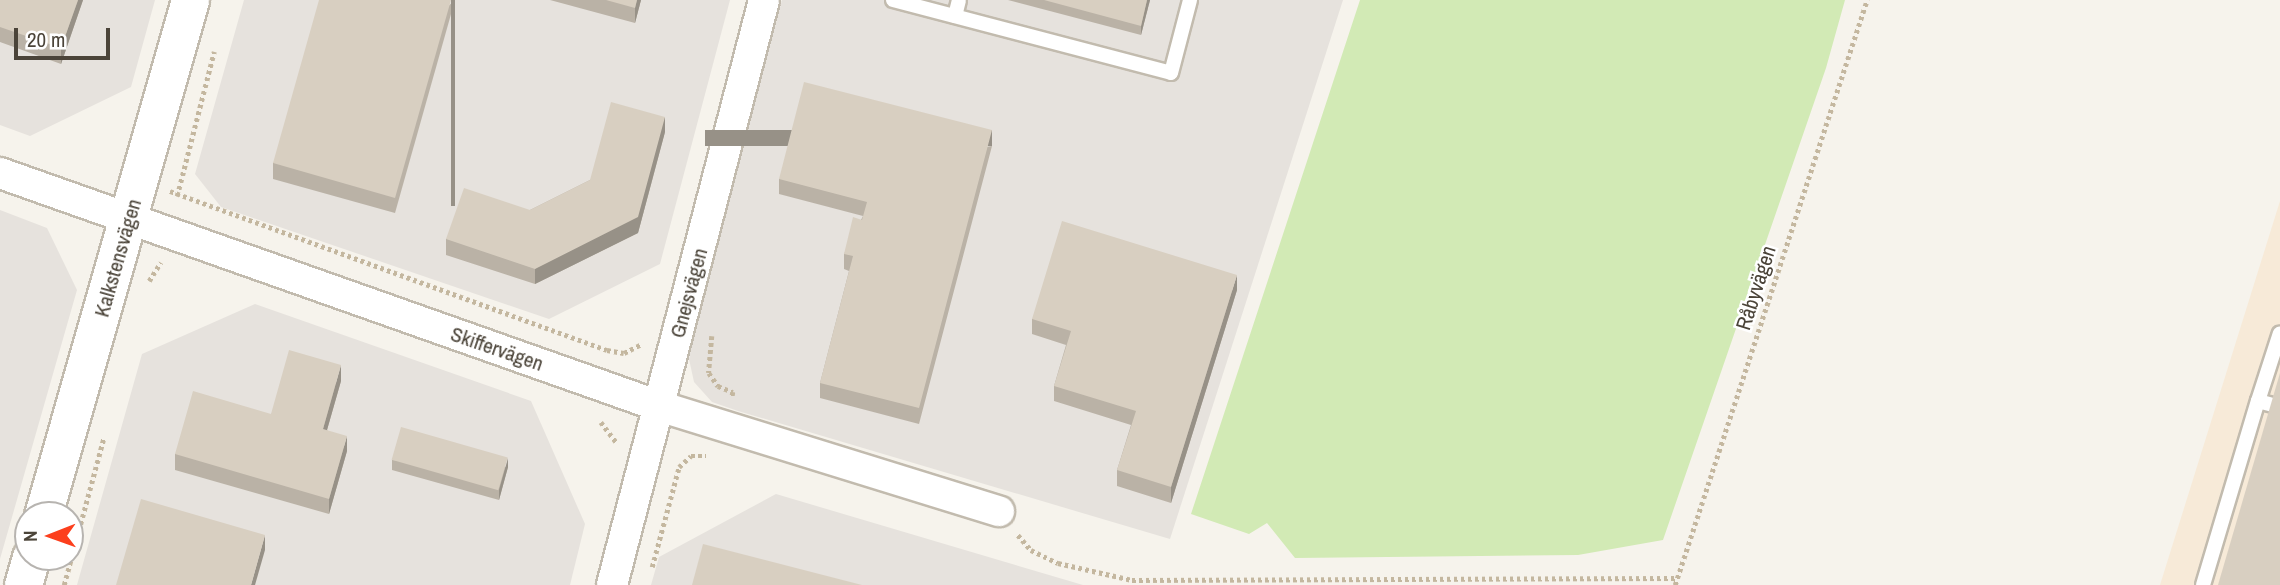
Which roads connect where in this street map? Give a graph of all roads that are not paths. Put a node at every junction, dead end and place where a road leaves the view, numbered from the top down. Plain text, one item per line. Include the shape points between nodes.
1 (190, 0) edge
2 (764, 0) edge
3 (893, 0) edge
4 (959, 0) edge
5 (1190, 0) edge
6 (955, 16) junction
7 (0, 173) edge
8 (129, 220) junction
9 (2280, 333) edge
10 (2258, 401) junction
11 (659, 406) junction
12 (2280, 407) edge
13 (47, 501) edge
14 (999, 511) road end
15 (612, 585) edge
16 (2203, 585) edge

1 - 8 street, Kalkstensvägen
2 - 11 street, Gnejsvägen
3 - 6 lane
4 - 6 lane
5 - 6 lane via 1171,73
7 - 8 street, Skiffervägen
8 - 11 street, Skiffervägen
8 - 13 street, Kalkstensvägen
9 - 10 lane
10 - 12 lane
10 - 16 lane
11 - 14 street, Skiffervägen
11 - 15 street, Gnejsvägen

